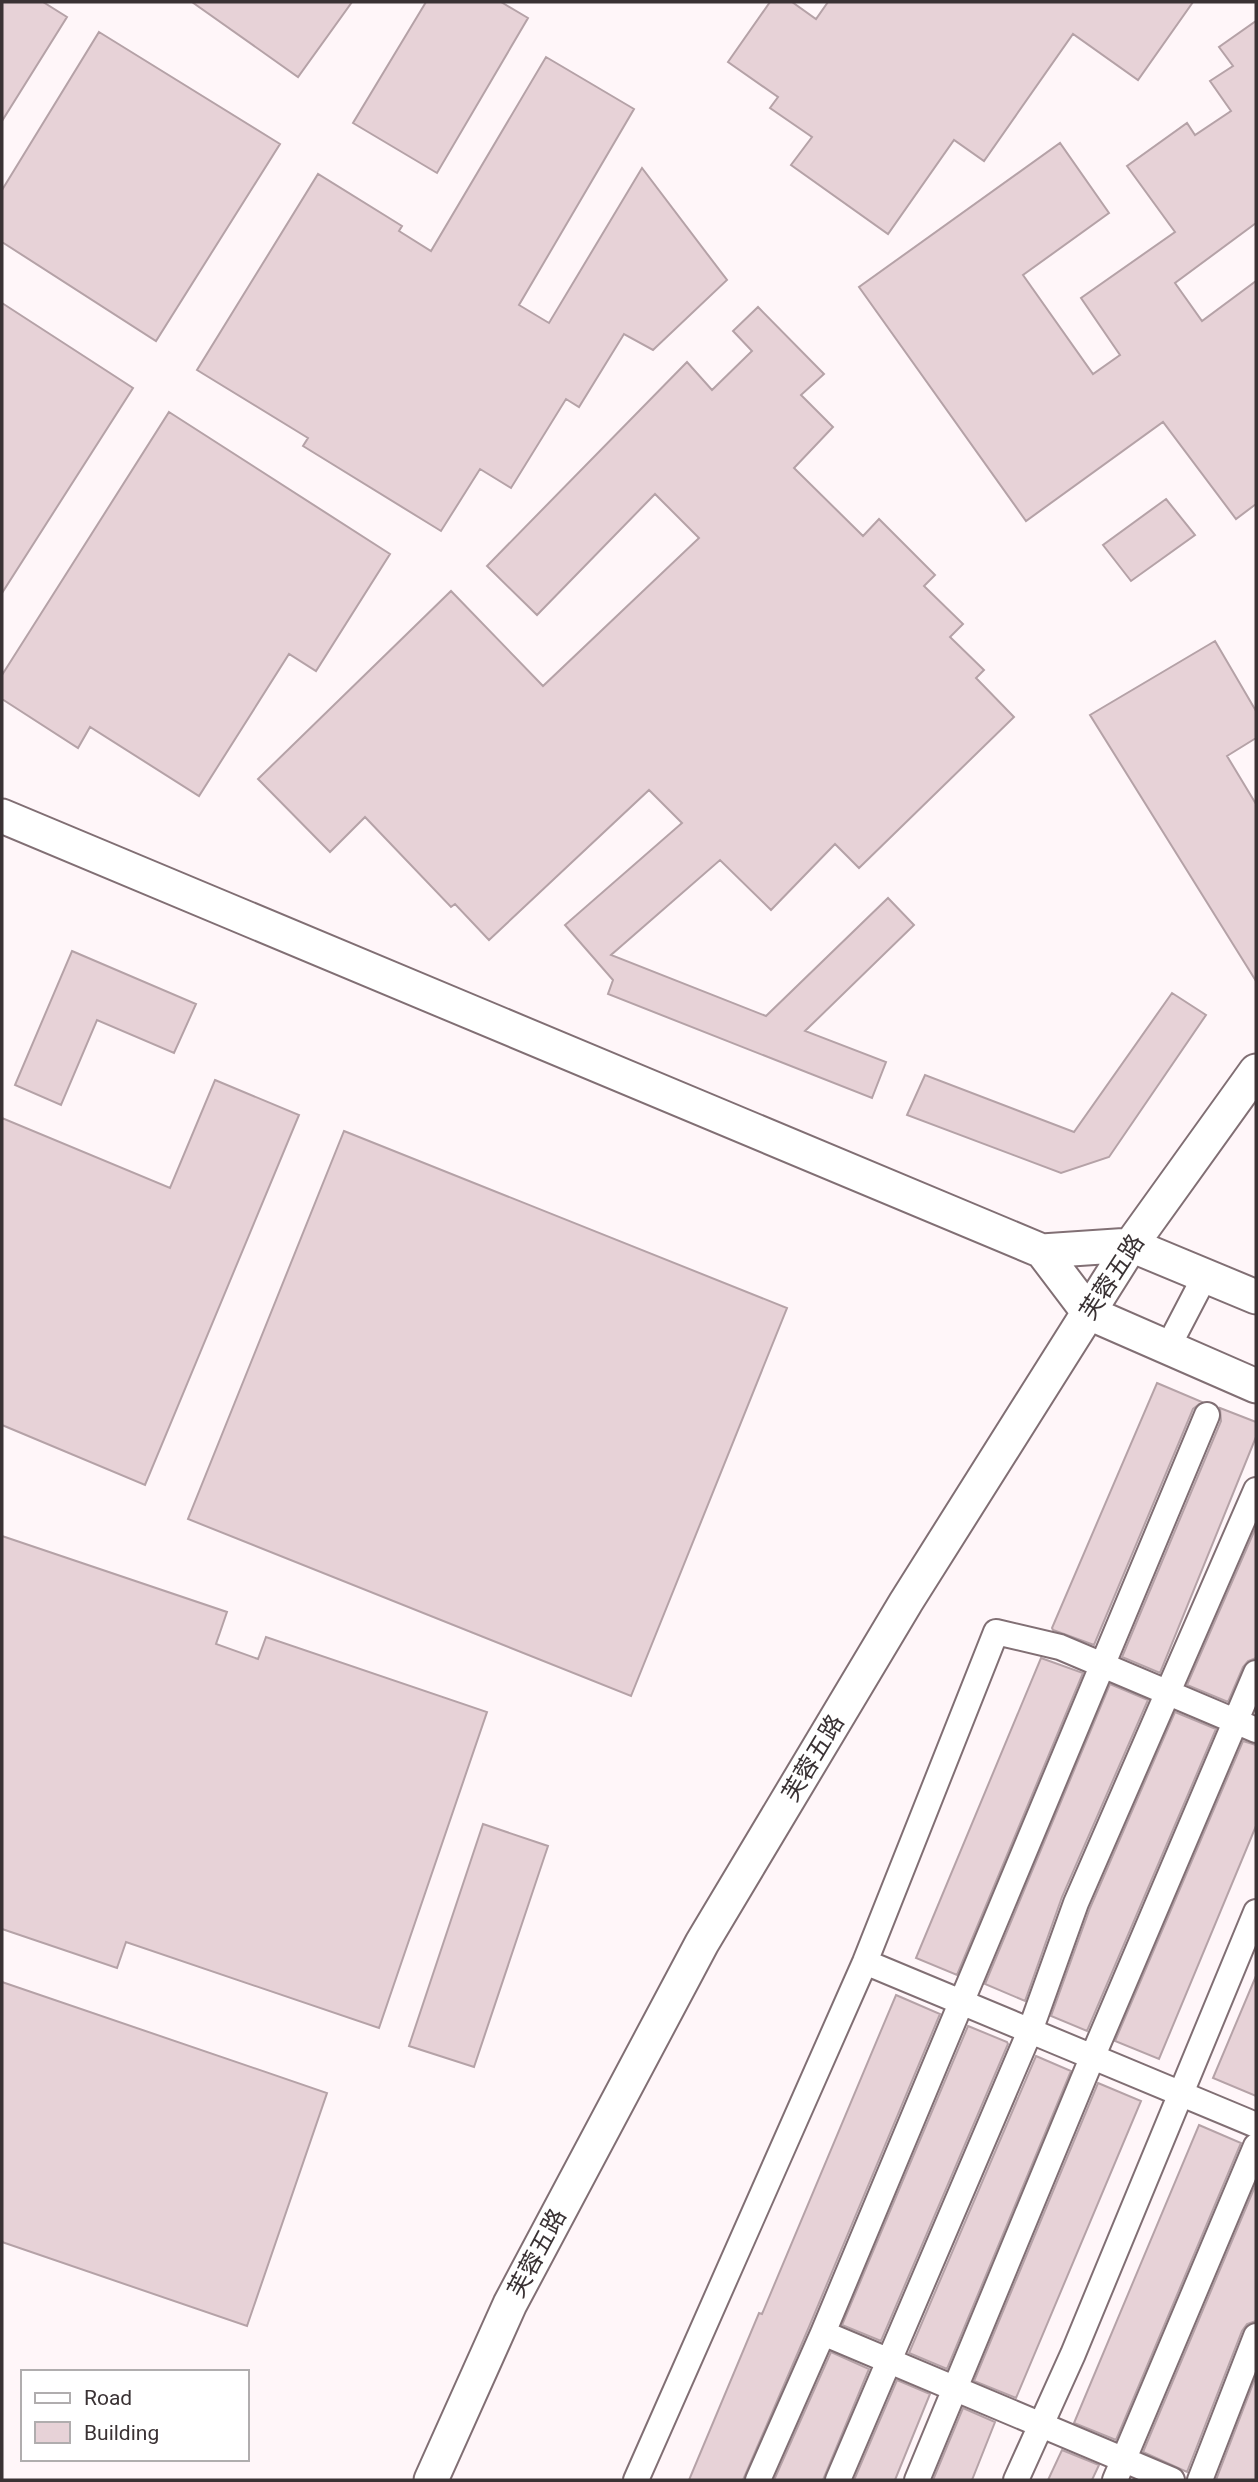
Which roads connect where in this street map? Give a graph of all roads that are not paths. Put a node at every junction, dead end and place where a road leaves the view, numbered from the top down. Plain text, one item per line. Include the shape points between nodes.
1 (2, 816) edge
2 (1256, 1071) edge
3 (1131, 1245) junction
4 (1042, 1251) junction
5 (1205, 1276) junction
6 (1256, 1297) edge
7 (1089, 1313) junction
8 (1168, 1347) junction
9 (1256, 1385) edge
10 (1207, 1415) dead end
11 (1256, 1490) edge
12 (1102, 1665) junction
13 (1256, 1673) edge
14 (1167, 1693) junction
15 (1246, 1726) edge
16 (1256, 1912) edge
17 (865, 1962) junction
18 (960, 2002) junction
19 (1030, 2032) junction
20 (1092, 2057) junction
21 (1180, 2094) junction
22 (1256, 2125) edge
23 (1256, 2146) edge
24 (823, 2333) junction
25 (1256, 2336) edge
26 (890, 2361) junction
27 (955, 2389) junction
28 (1041, 2425) junction
29 (1120, 2470) edge
30 (431, 2480) edge
31 (636, 2480) edge
32 (758, 2480) edge
33 (838, 2480) edge
34 (917, 2480) edge
35 (1017, 2480) edge
36 (1172, 2480) edge
37 (1200, 2480) edge

1 - 4 street
2 - 3 street, 芙蓉五路
3 - 4 street
3 - 5 street
3 - 7 street, 芙蓉五路
4 - 7 street
5 - 6 street
5 - 8 street
7 - 8 street
7 - 30 street, 芙蓉五路 via 906,1602 702,1944 510,2304
8 - 9 street
10 - 12 street
11 - 14 street
12 - 14 street
12 - 17 street via 1060,1647 996,1632
12 - 18 street
13 - 15 street
14 - 15 street
14 - 19 street via 1076,1903
15 - 20 street
16 - 21 street
17 - 18 street
17 - 31 street
18 - 19 street
18 - 24 street
19 - 20 street
19 - 26 street
20 - 21 street
20 - 27 street
21 - 22 street
21 - 28 street
23 - 29 street
24 - 26 street
24 - 32 street
25 - 37 street
26 - 27 street
26 - 33 street
27 - 28 street
27 - 34 street
28 - 29 street
28 - 35 street
29 - 36 street

